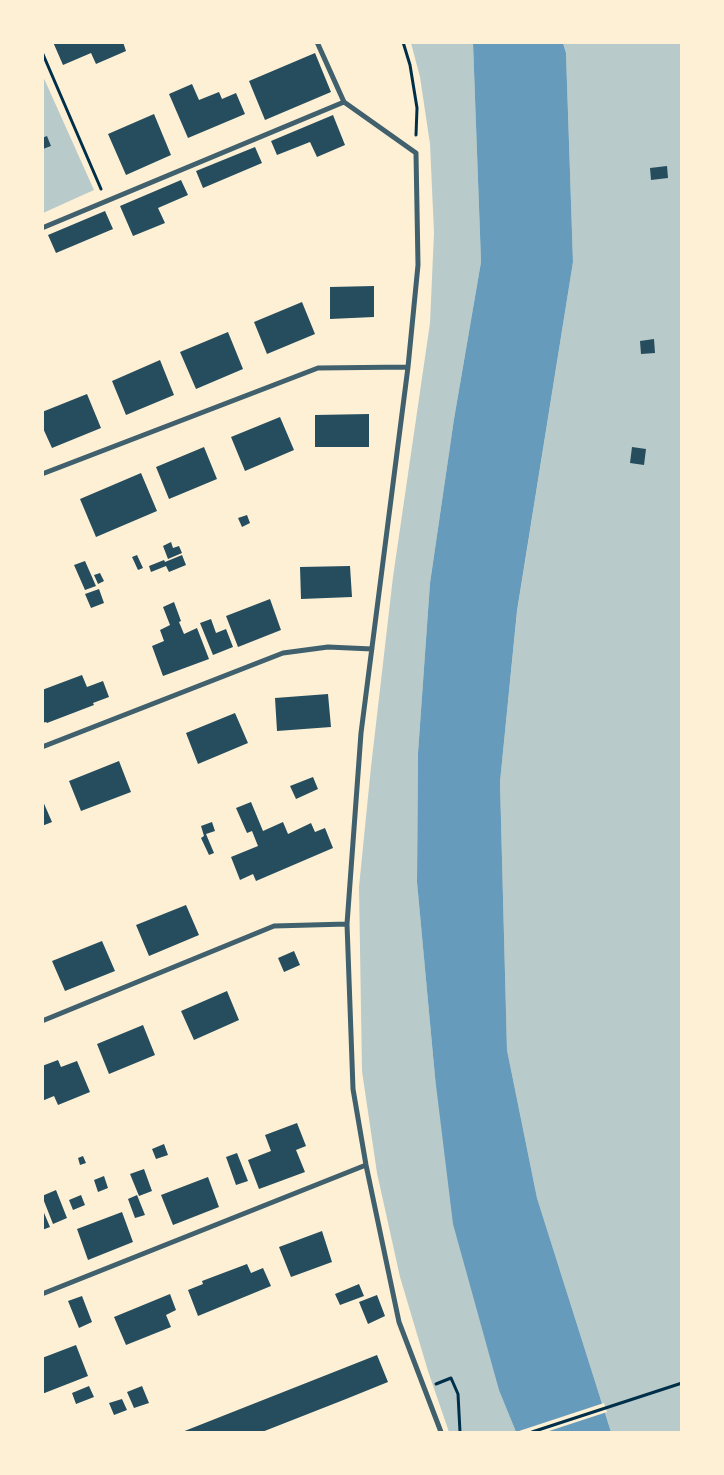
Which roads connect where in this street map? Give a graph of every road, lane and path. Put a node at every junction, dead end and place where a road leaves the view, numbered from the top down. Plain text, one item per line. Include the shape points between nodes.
1 (317, 42) edge
2 (403, 42) edge
3 (42, 52) edge
4 (344, 102) junction
5 (416, 153) junction
6 (106, 201) junction
7 (42, 228) edge
8 (408, 367) junction
9 (42, 474) edge
10 (372, 649) junction
11 (42, 747) edge
12 (346, 924) junction
13 (42, 1022) edge
14 (366, 1164) junction
15 (42, 1294) edge
16 (682, 1383) edge
17 (437, 1384) dead end
18 (441, 1432) edge
19 (460, 1432) edge
20 (532, 1432) edge

1 - 4 street
2 - 5 path via 417,108
3 - 6 path
4 - 5 street
4 - 6 street
5 - 8 street via 418,265
6 - 7 street
8 - 9 street via 318,368
8 - 10 street
10 - 11 street via 328,647 283,653
10 - 12 street via 361,733
12 - 13 street via 274,926
12 - 14 street via 353,1089
14 - 15 street
14 - 18 street via 399,1322
16 - 20 path
17 - 19 path via 451,1378 458,1394

